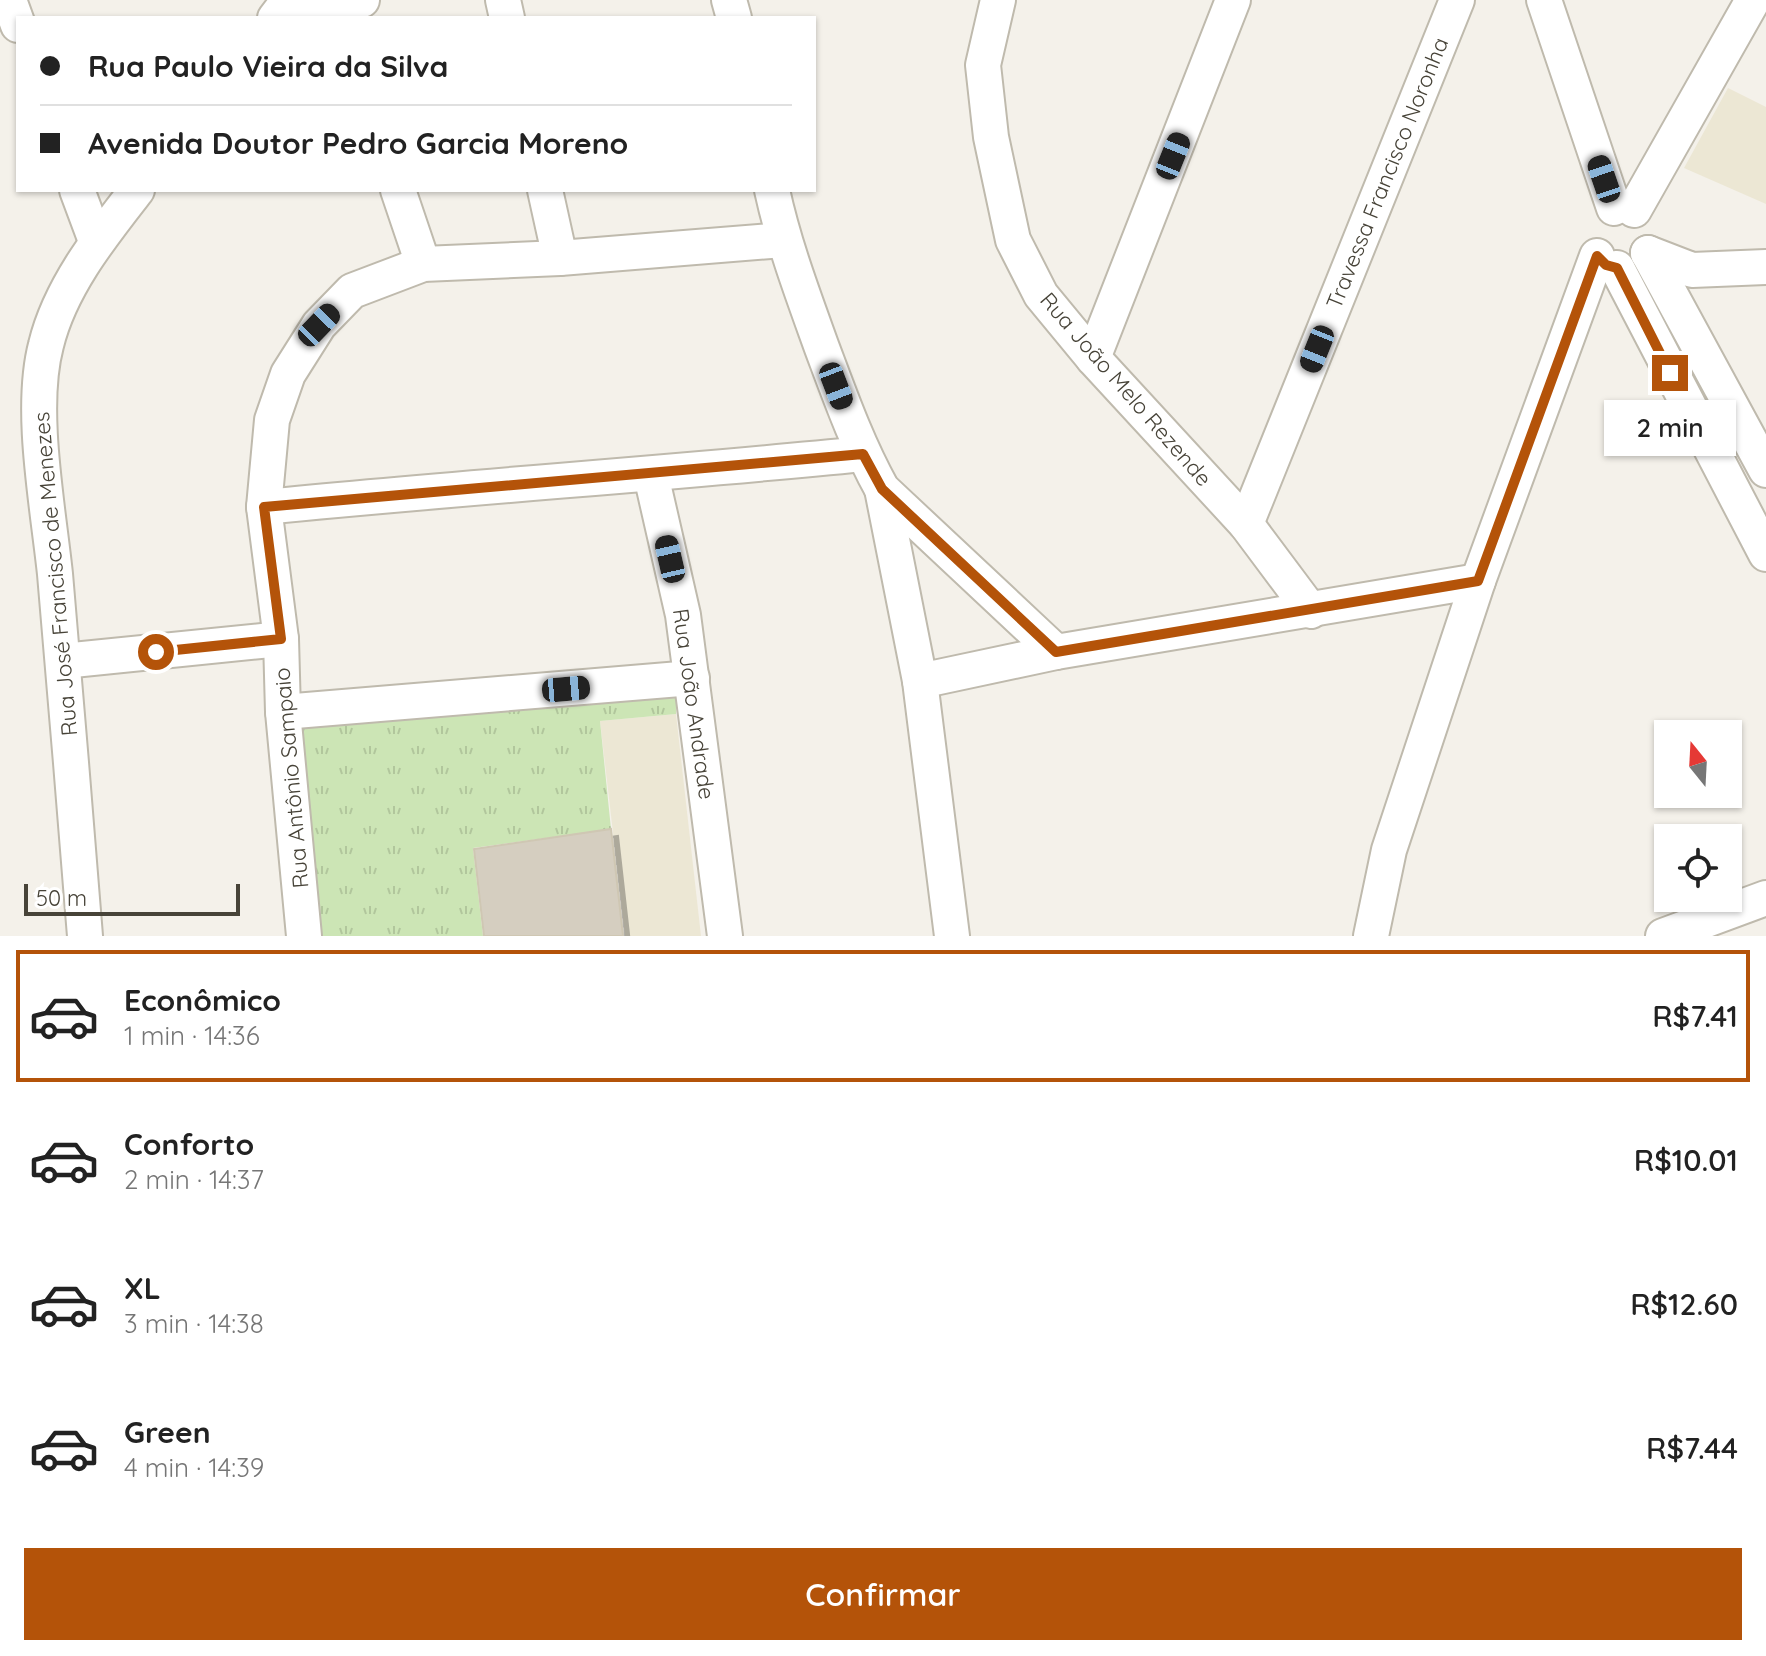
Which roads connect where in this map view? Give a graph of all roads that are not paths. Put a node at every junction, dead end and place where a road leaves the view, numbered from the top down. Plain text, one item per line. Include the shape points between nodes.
1 (9, 0) edge
2 (300, 0) edge
3 (310, 0) edge
4 (318, 0) edge
5 (362, 0) edge
6 (998, 0) edge
7 (1233, 0) edge
8 (1457, 0) edge
9 (1544, 0) edge
10 (1753, 0) edge
11 (277, 16) edge
12 (332, 16) edge
13 (16, 19) edge
14 (78, 192) edge
15 (135, 192) edge
16 (399, 192) edge
17 (545, 192) edge
18 (772, 192) edge
19 (1624, 209) junction
20 (783, 240) junction
21 (96, 241) junction
22 (1648, 253) junction
23 (560, 258) junction
24 (1607, 262) junction
25 (423, 264) junction
26 (1766, 267) edge
27 (1093, 358) junction
28 (863, 454) junction
29 (1766, 470) edge
30 (651, 475) junction
31 (882, 489) junction
32 (264, 507) junction
33 (1246, 524) junction
34 (1766, 554) edge
35 (1478, 581) junction
36 (1311, 611) junction
37 (281, 639) junction
38 (1056, 652) junction
39 (63, 661) junction
40 (692, 678) junction
41 (920, 681) junction
42 (283, 712) junction
43 (1766, 898) edge
44 (85, 936) edge
45 (304, 936) edge
46 (725, 936) edge
47 (952, 936) edge
48 (1371, 936) edge
49 (1663, 936) edge

1 - 13 street
2 - 11 street via 285,5
3 - 4 street
4 - 5 street via 337,8
4 - 12 street
6 - 27 street, Rua João Melo Rezende via 983,65 991,137 1013,240 1041,295
7 - 27 street
8 - 33 street, Travessa Francisco Noronha
9 - 19 street
10 - 19 street
14 - 21 street
15 - 21 street, Rua José Francisco de Menezes
16 - 25 street
17 - 23 street
18 - 20 street
19 - 22 street via 1643,215 1652,230
19 - 24 street via 1603,213 1591,234 1592,246
20 - 23 street, Rua Antônio Sampaio
20 - 28 street
21 - 39 street, Rua José Francisco de Menezes via 46,345 39,408
22 - 24 street via 1629,267
22 - 26 street via 1692,270
22 - 29 street
23 - 25 street, Rua Antônio Sampaio
24 - 34 street
24 - 35 street
25 - 32 street, Rua Antônio Sampaio via 352,291 319,325 288,374 272,420
27 - 33 street, Rua João Melo Rezende
28 - 30 street
28 - 31 street
30 - 32 street
30 - 40 street, Rua João Andrade
31 - 38 street
31 - 41 street
32 - 37 street, Rua Antônio Sampaio
33 - 36 street, Rua João Melo Rezende
35 - 36 street
35 - 48 street via 1389,850
36 - 38 street
37 - 39 street
37 - 42 street, Rua Antônio Sampaio
38 - 41 street
39 - 44 street, Rua José Francisco de Menezes
40 - 42 street
40 - 46 street, Rua João Andrade
41 - 47 street
42 - 45 street, Rua Antônio Sampaio
43 - 49 street

